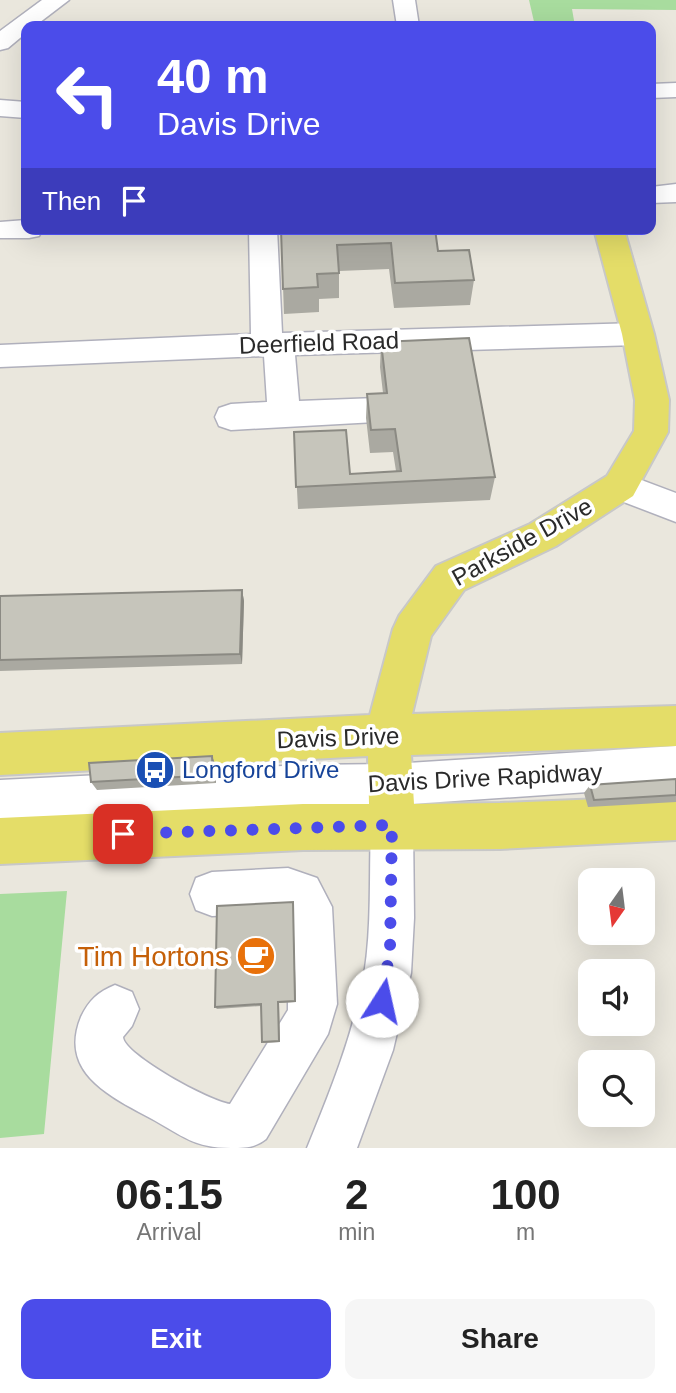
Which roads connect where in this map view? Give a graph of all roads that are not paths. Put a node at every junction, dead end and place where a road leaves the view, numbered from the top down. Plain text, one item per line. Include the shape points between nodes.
1 (58, 0) edge
2 (404, 0) edge
3 (27, 21) edge
4 (407, 21) edge
5 (21, 26) edge
6 (0, 43) edge
7 (676, 90) edge
8 (656, 91) edge
9 (0, 108) edge
10 (21, 110) edge
11 (264, 235) edge
12 (611, 235) edge
13 (638, 334) junction
14 (273, 344) junction
15 (0, 356) edge
16 (374, 401) edge
17 (283, 404) junction
18 (231, 417) dead end
19 (620, 486) junction
20 (676, 508) edge
21 (676, 726) edge
22 (389, 736) junction
23 (0, 754) edge
24 (676, 766) edge
25 (0, 801) edge
26 (392, 805) junction
27 (676, 818) edge
28 (0, 841) edge
29 (212, 894) dead end
30 (115, 1009) dead end
31 (332, 1148) edge

1 - 3 street
2 - 4 street
5 - 6 street
7 - 8 street
9 - 10 street
11 - 14 street
12 - 13 main road, Parkside Drive
13 - 14 street, Deerfield Road
13 - 19 main road, Parkside Drive via 652,400 652,432
14 - 15 street, Deerfield Road
14 - 17 street
16 - 17 street
17 - 18 street
19 - 20 street
19 - 22 main road, Parkside Drive via 543,535 450,578 413,629 392,706
21 - 22 main road, Davis Drive
22 - 23 main road, Davis Drive
22 - 26 main road, Parkside Drive
24 - 26 street, Davis Drive Rapidway
25 - 26 street, Davis Drive Rapidway via 302,786
26 - 27 main road via 500,826
26 - 28 main road
26 - 31 street via 390,949 382,1001
29 - 30 street via 288,890 301,894 310,907 311,1017 254,1115 237,1129 216,1126 111,1068 98,1049 97,1037 100,1025

